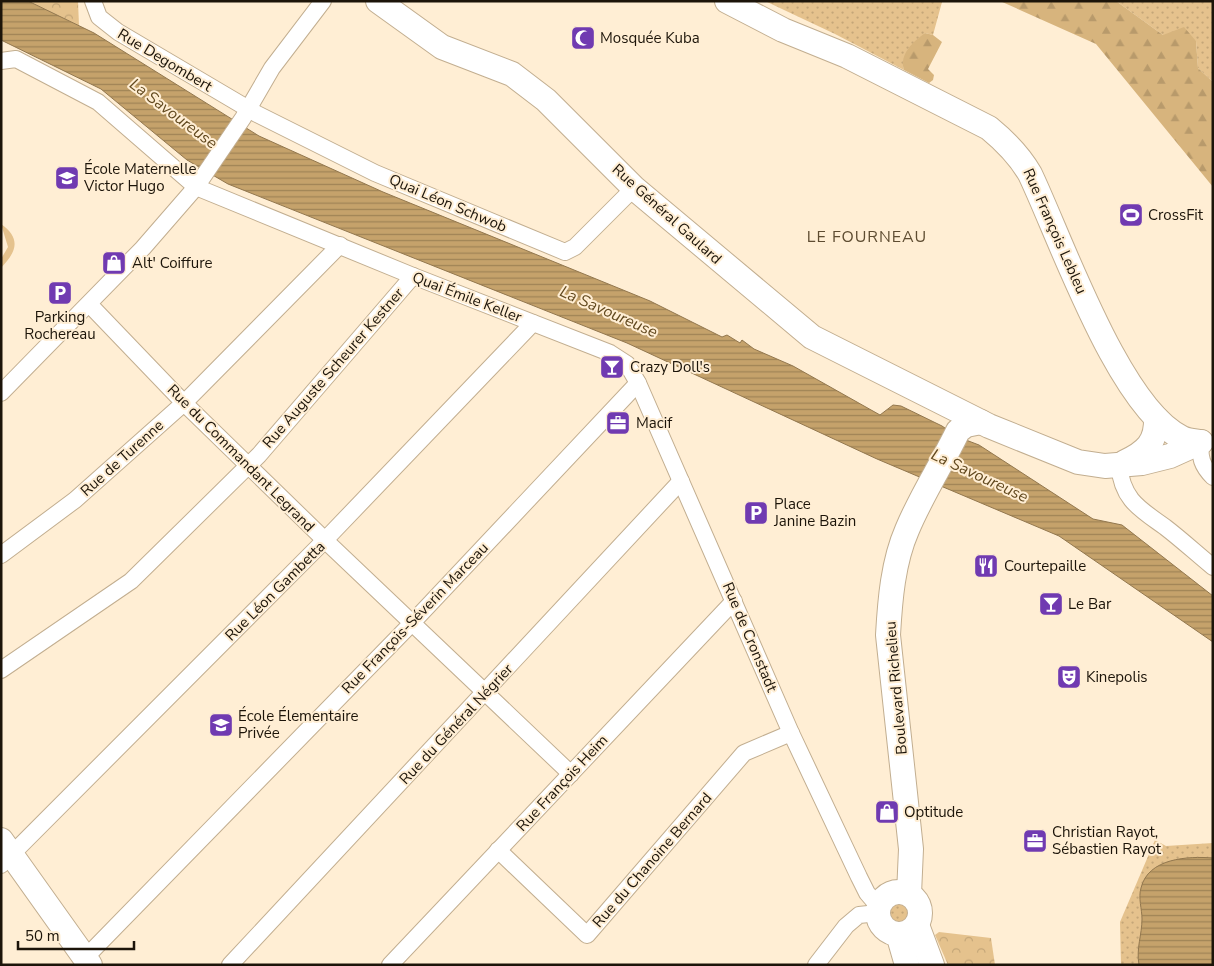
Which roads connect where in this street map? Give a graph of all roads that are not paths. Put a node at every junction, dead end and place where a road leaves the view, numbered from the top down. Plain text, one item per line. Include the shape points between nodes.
1 (93, 1) edge
2 (323, 1) edge
3 (378, 1) edge
4 (727, 1) edge
5 (1, 61) edge
6 (244, 115) junction
7 (200, 181) junction
8 (634, 188) junction
9 (340, 244) junction
10 (413, 276) junction
11 (89, 304) junction
12 (534, 322) junction
13 (627, 364) joint
14 (638, 383) junction
15 (1, 393) edge
16 (184, 403) junction
17 (1156, 418) junction
18 (965, 425) junction
19 (1201, 442) junction
20 (249, 465) junction
21 (1119, 465) junction
22 (1213, 477) edge
23 (681, 481) junction
24 (325, 540) junction
25 (1, 555) edge
26 (1213, 567) edge
27 (734, 600) junction
28 (411, 624) junction
29 (1, 670) edge
30 (486, 692) junction
31 (791, 733) junction
32 (571, 774) junction
33 (498, 850) junction
34 (5, 853) edge
35 (909, 894) junction
36 (878, 910) junction
37 (907, 930) junction
38 (88, 961) edge
39 (230, 965) edge
40 (390, 965) edge
41 (816, 965) edge
42 (907, 965) edge
43 (932, 965) edge

1 - 6 street, Rue Degombert via 99,17 118,32
2 - 6 street via 272,68
3 - 8 main road, Rue Général Gaulard via 442,47 512,74 546,100
4 - 17 main road, Rue François Lebleu via 783,30 847,56 989,128 1007,142 1030,174 1107,344 1134,390
5 - 7 street, Quai Émile Keller via 16,59 98,102
6 - 7 street
6 - 8 street, Quai Léon Schwob via 565,252 576,247
7 - 9 street, Quai Émile Keller
7 - 11 street via 143,248
8 - 18 main road, Rue Général Gaulard via 812,336 944,403
9 - 10 street, Quai Émile Keller
9 - 16 street, Rue de Turenne
10 - 12 street, Quai Émile Keller
10 - 20 street, Rue Auguste Scheurer Kestner
11 - 15 street
11 - 16 street, Rue du Commandant Legrand
12 - 13 street, Quai Émile Keller via 610,353
12 - 24 street, Rue Léon Gambetta
13 - 14 street, Rue de Cronstadt
14 - 23 street, Rue de Cronstadt
14 - 28 street, Rue François-Séverin Marceau
16 - 20 street, Rue du Commandant Legrand
16 - 25 street, Rue de Turenne via 75,500
17 - 19 main road, Rue François Lebleu via 1180,437
17 - 21 main road via 1154,440 1147,449
18 - 21 main road, Rue Général Gaulard via 1062,457 1094,465
18 - 35 main road, Boulevard Richelieu via 927,488 906,532 890,605 888,635 910,849
19 - 21 main road, Rue Général Gaulard via 1170,456
19 - 22 street via 1200,456 1205,469
20 - 24 street, Rue du Commandant Legrand
20 - 29 street, Rue Auguste Scheurer Kestner via 131,581
21 - 26 street via 1128,494 1142,512
23 - 27 street, Rue de Cronstadt
23 - 30 street, Rue du Général Négrier
24 - 28 street, Rue du Commandant Legrand
24 - 34 street, Rue Léon Gambetta
27 - 31 street, Rue de Cronstadt
27 - 32 street, Rue François Heim
28 - 30 street, Rue du Commandant Legrand
28 - 38 street, Rue François-Séverin Marceau
30 - 32 street, Rue du Commandant Legrand
30 - 39 street, Rue du Général Négrier
31 - 33 street, Rue du Chanoine Bernard via 744,753 587,935
31 - 36 street, Rue de Cronstadt
32 - 33 street, Rue François Heim
33 - 40 street, Rue François Heim
34 - 38 main road
35 - 36 main road via 902,892 888,896
35 - 37 main road via 920,908 920,914
36 - 37 main road via 886,930
36 - 41 street via 859,915 846,926
37 - 42 main road
37 - 43 main road

